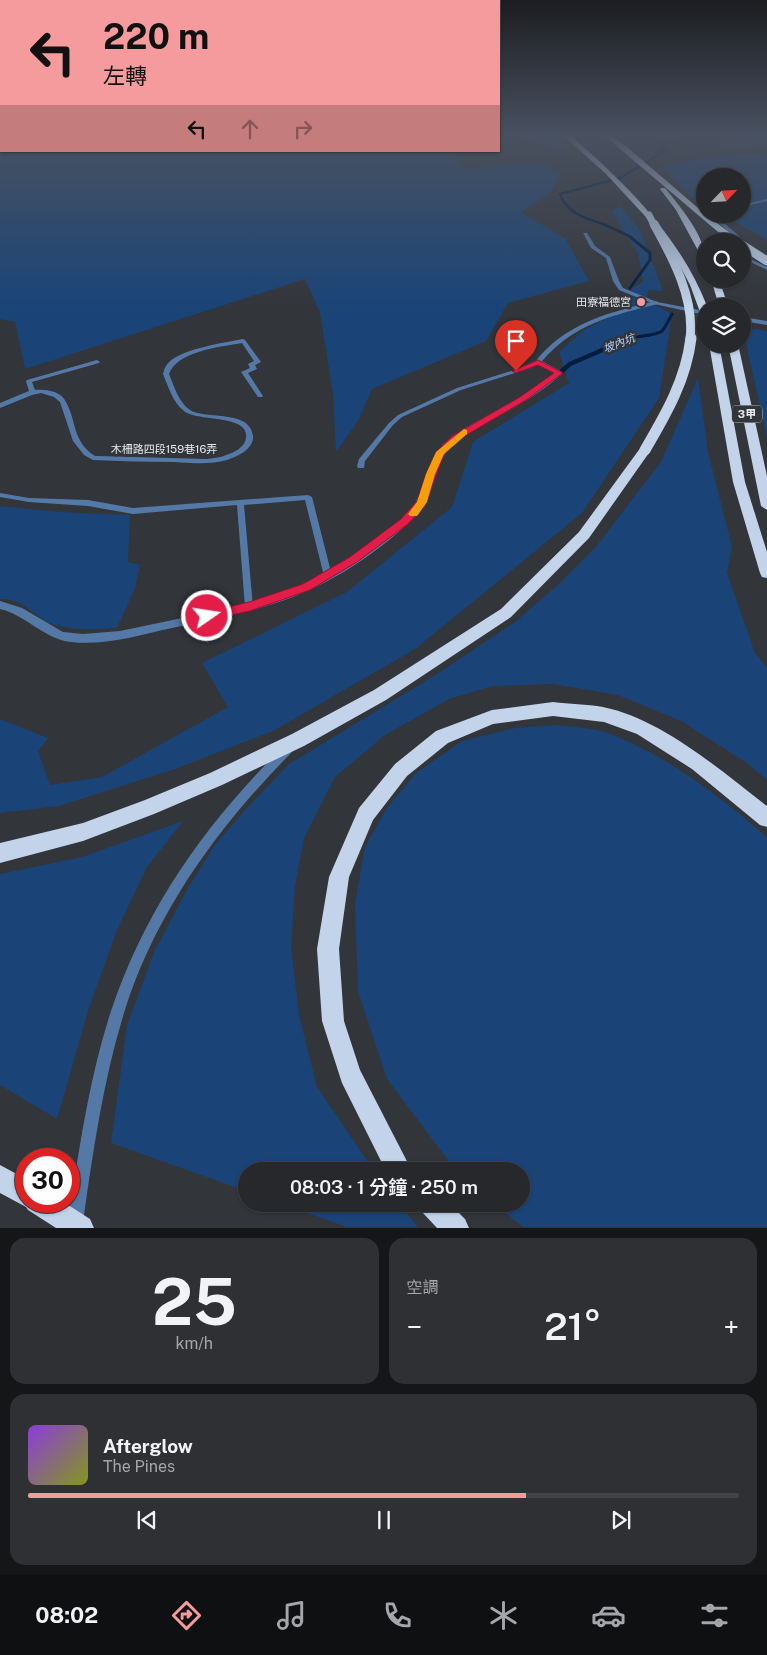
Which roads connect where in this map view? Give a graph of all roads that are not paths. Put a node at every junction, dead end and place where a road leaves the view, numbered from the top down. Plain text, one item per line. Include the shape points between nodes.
1 (628, 192) edge
2 (665, 192) edge
3 (678, 192) edge
4 (767, 200) edge
5 (751, 204) edge
6 (649, 215) junction
7 (723, 223) edge
8 (727, 233) edge
9 (735, 233) edge
10 (585, 234) dead end
11 (696, 239) edge
12 (751, 250) edge
13 (751, 261) edge
14 (767, 262) edge
15 (767, 269) edge
16 (698, 298) edge
17 (656, 303) junction
18 (696, 311) edge
19 (751, 320) edge
20 (767, 323) edge
21 (716, 353) edge
22 (734, 353) edge
23 (97, 362) dead end
24 (538, 362) junction
25 (33, 392) junction
26 (260, 396) dead end
27 (0, 406) edge
28 (362, 466) dead end
29 (0, 495) edge
30 (240, 502) junction
31 (767, 506) edge
32 (767, 574) edge
33 (328, 576) junction
34 (0, 606) edge
35 (250, 607) junction
36 (298, 740) junction
37 (767, 818) edge
38 (0, 853) edge
39 (395, 1162) edge
40 (0, 1178) edge
41 (15, 1187) edge
42 (440, 1212) edge
43 (57, 1213) edge
44 (78, 1226) edge
45 (456, 1228) edge

1 - 6 highway
2 - 11 highway
3 - 8 highway
4 - 5 lane
6 - 16 highway, bridge via 676,252
6 - 36 highway, bridge via 682,279 690,306 692,332 689,361 678,390 664,420 644,450 584,535 506,612 380,695
7 - 9 lane
10 - 17 lane via 593,247 608,257 621,289
12 - 14 highway, bridge
13 - 15 lane
17 - 18 lane
17 - 24 street via 581,325 555,342
19 - 20 lane
21 - 32 highway, 3甲 via 739,482
22 - 31 highway, 3甲
23 - 25 lane via 29,381
24 - 28 lane via 460,389 400,416 361,461
24 - 33 street via 560,373 455,438 440,452 422,502 415,512 354,560
25 - 26 lane, 木柵路四段159巷16弄 via 59,396 84,454 93,458 188,461 231,457 246,446 250,432 238,421 188,412 166,374 170,363 186,355 243,341 258,362 250,364 254,370 244,372
25 - 27 lane, 木柵路四段159巷16弄
29 - 30 lane via 88,503 133,511
30 - 33 lane via 308,497
30 - 35 lane
33 - 35 street
34 - 35 street via 12,607 54,634 70,638 144,630
36 - 38 highway via 147,808 83,832
36 - 44 lane via 230,808 200,847 143,945 118,1008 100,1078
37 - 39 highway via 698,763 643,730 604,715 553,709 492,716 442,737 400,770 366,814 339,877 328,948 333,1021 347,1066
40 - 41 highway
42 - 45 highway
43 - 44 highway

